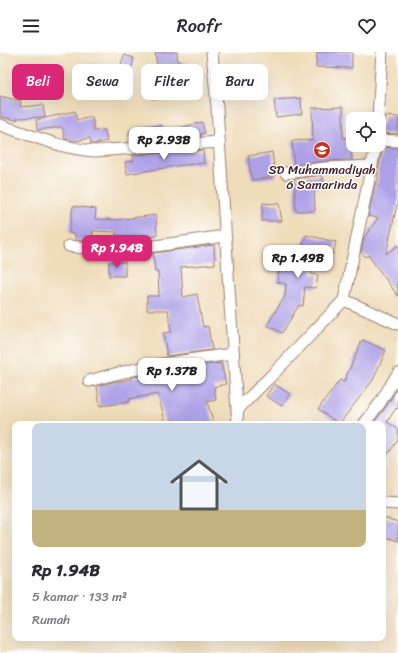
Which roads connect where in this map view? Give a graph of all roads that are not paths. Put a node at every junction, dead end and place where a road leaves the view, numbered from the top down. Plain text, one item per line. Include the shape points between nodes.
1 (212, 52) edge
2 (382, 52) edge
3 (378, 112) edge
4 (0, 125) edge
5 (386, 140) edge
6 (398, 141) edge
7 (219, 142) junction
8 (374, 152) edge
9 (371, 166) junction
10 (286, 172) dead end
11 (225, 236) junction
12 (69, 246) dead end
13 (344, 300) junction
14 (398, 324) edge
15 (233, 354) junction
16 (398, 373) edge
17 (88, 380) dead end
18 (237, 410) junction
19 (238, 421) edge
20 (366, 421) edge
21 (386, 503) edge
22 (398, 504) edge

1 - 7 street
2 - 3 street
4 - 7 street via 81,150
5 - 6 street
7 - 11 street
8 - 9 street
9 - 10 street
9 - 13 street
11 - 12 street via 120,251
11 - 15 street
13 - 14 street
13 - 18 street
15 - 17 street via 136,369
15 - 18 street
16 - 20 street
18 - 19 street
21 - 22 street

